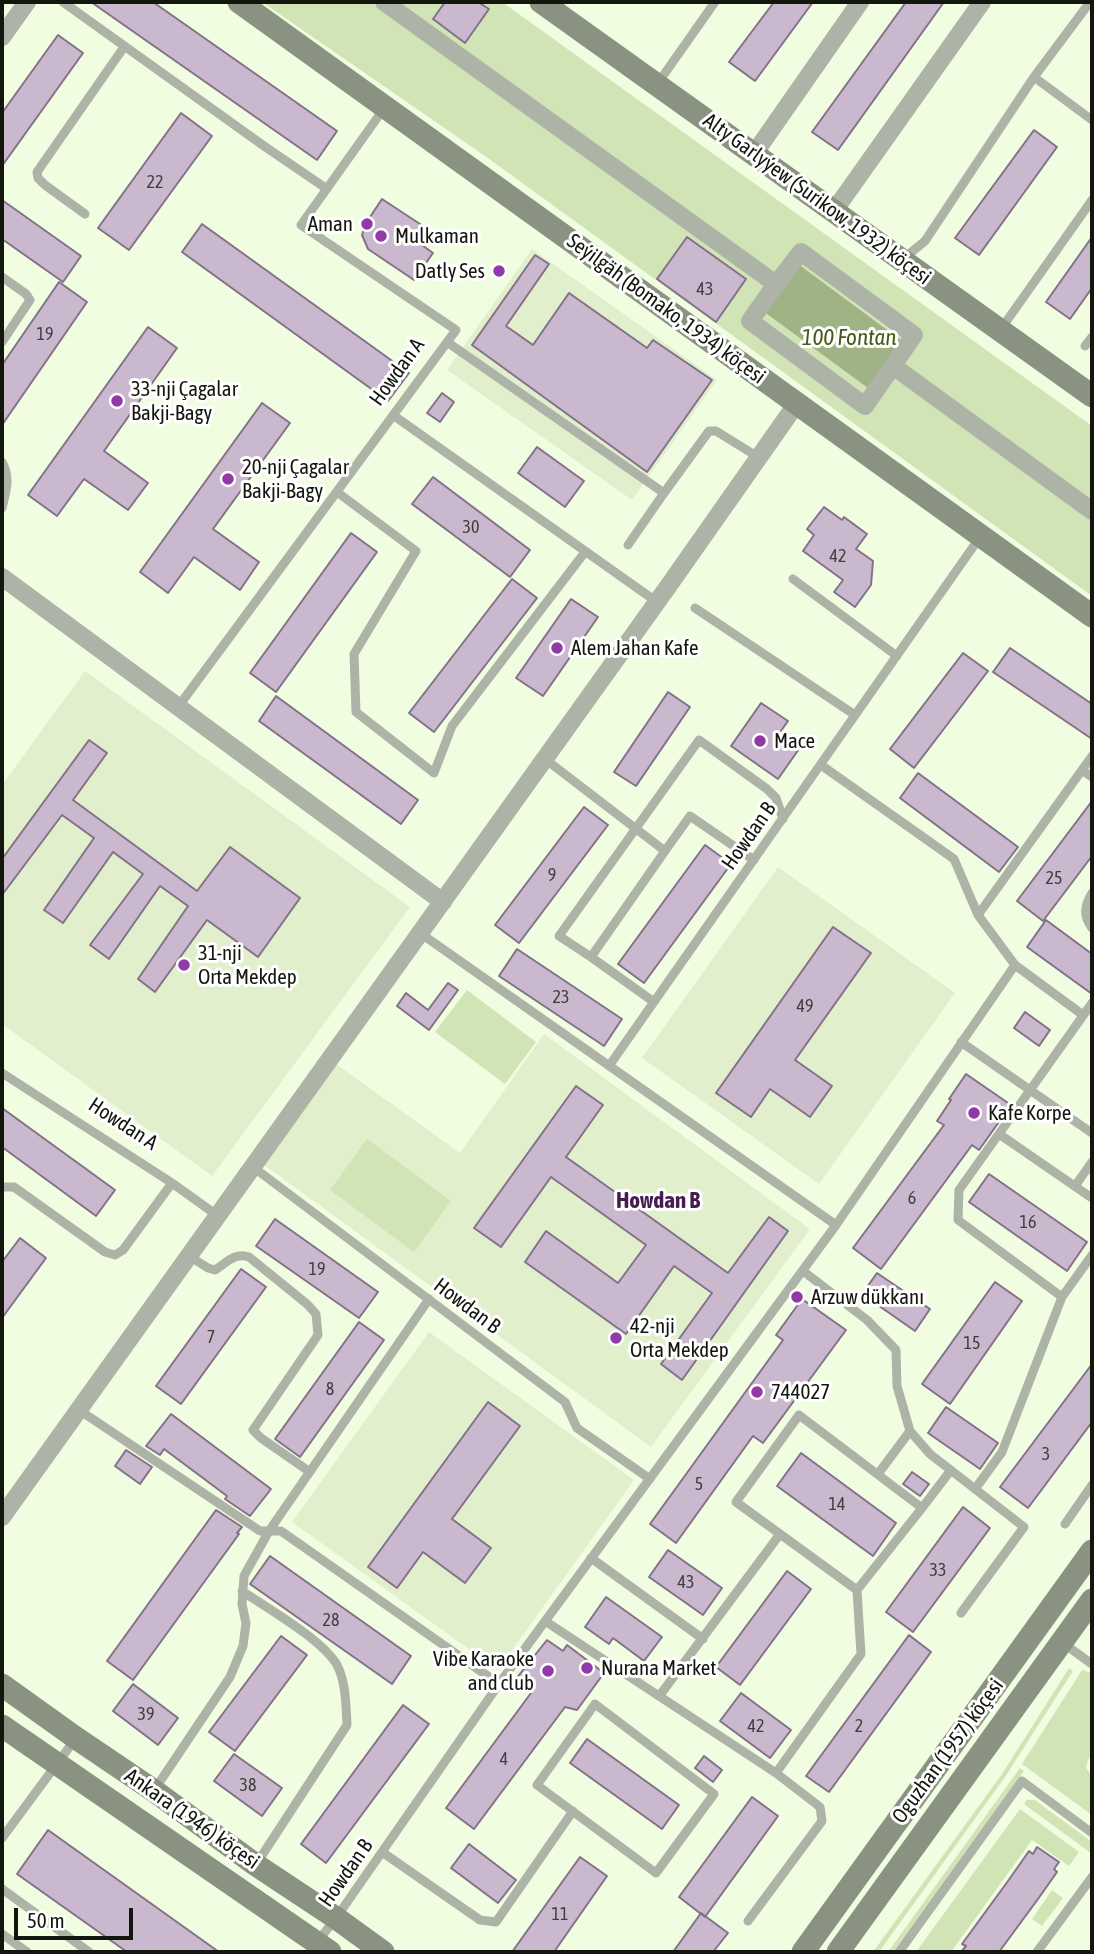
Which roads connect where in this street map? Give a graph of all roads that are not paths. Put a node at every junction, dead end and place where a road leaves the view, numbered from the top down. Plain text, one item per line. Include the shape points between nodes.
1 (27, 2) edge
2 (62, 2) edge
3 (239, 2) edge
4 (384, 2) edge
5 (541, 2) edge
6 (715, 2) edge
7 (860, 2) edge
8 (982, 2) edge
9 (1090, 2) edge
10 (2, 37) edge
11 (124, 47) junction
12 (1034, 77) junction
13 (657, 85) junction
14 (385, 107) junction
15 (1092, 120) edge
16 (754, 154) junction
17 (327, 189) junction
18 (1092, 200) edge
19 (834, 211) junction
20 (85, 214) dead end
21 (902, 260) junction
22 (2, 277) edge
23 (776, 284) junction
24 (1000, 331) junction
25 (1092, 337) edge
26 (2, 342) edge
27 (447, 342) junction
28 (1086, 346) dead end
29 (893, 366) junction
30 (1092, 396) edge
31 (797, 403) junction
32 (393, 415) junction
33 (758, 457) junction
34 (2, 462) edge
35 (337, 492) junction
36 (664, 493) junction
37 (2, 508) edge
38 (1092, 511) edge
39 (981, 536) junction
40 (628, 545) dead end
41 (585, 552) junction
42 (2, 577) edge
43 (793, 579) dead end
44 (657, 602) junction
45 (695, 608) dead end
46 (1092, 616) edge
47 (897, 656) junction
48 (178, 707) junction
49 (855, 715) junction
50 (1092, 756) edge
51 (545, 759) junction
52 (821, 765) junction
53 (1082, 770) junction
54 (1092, 777) edge
55 (783, 819) junction
56 (635, 829) junction
57 (665, 851) junction
58 (754, 860) junction
59 (1092, 893) edge
60 (443, 902) junction
61 (978, 915) junction
62 (1092, 928) edge
63 (421, 933) junction
64 (590, 957) junction
65 (1015, 965) junction
66 (654, 1002) junction
67 (1092, 1003) edge
68 (1083, 1015) junction
69 (961, 1042) junction
70 (609, 1066) junction
71 (2, 1073) edge
72 (1030, 1090) junction
73 (1092, 1133) edge
74 (999, 1134) junction
75 (1092, 1162) edge
76 (253, 1167) junction
77 (172, 1183) junction
78 (1075, 1186) junction
79 (2, 1187) edge
80 (1092, 1198) edge
81 (218, 1216) junction
82 (836, 1225) junction
83 (1092, 1255) edge
84 (189, 1256) junction
85 (803, 1270) junction
86 (1062, 1297) junction
87 (429, 1299) junction
88 (79, 1410) junction
89 (910, 1432) junction
90 (951, 1470) junction
91 (310, 1472) junction
92 (878, 1474) junction
93 (650, 1479) junction
94 (1092, 1485) edge
95 (975, 1489) junction
96 (922, 1508) junction
97 (2, 1515) edge
98 (1065, 1524) dead end
99 (269, 1531) junction
100 (780, 1534) junction
101 (1092, 1550) edge
102 (591, 1558) junction
103 (857, 1590) junction
104 (242, 1591) junction
105 (1092, 1600) edge
106 (961, 1613) dead end
107 (545, 1621) junction
108 (703, 1639) junction
109 (1062, 1642) junction
110 (1092, 1664) edge
111 (499, 1684) junction
112 (2, 1685) edge
113 (660, 1695) junction
114 (2, 1726) edge
115 (76, 1738) junction
116 (55, 1765) junction
117 (776, 1773) junction
118 (153, 1790) junction
119 (573, 1811) junction
120 (1092, 1833) edge
121 (2, 1838) edge
122 (382, 1852) junction
123 (256, 1865) junction
124 (1092, 1877) edge
125 (2, 1889) edge
126 (336, 1918) junction
127 (748, 1921) dead end
128 (2, 1934) edge
129 (323, 1948) edge
130 (27, 1952) edge
131 (89, 1952) edge
132 (383, 1952) edge
133 (803, 1952) edge
134 (838, 1952) edge
135 (899, 1952) edge
136 (1037, 1952) edge

1 - 10 street
2 - 11 lane
3 - 14 main road, Seýilgäh (Bomako, 1934) köçesi
4 - 23 street
5 - 13 main road, Alty Garlyýew (Surikow, 1932) köçesi
6 - 13 lane
7 - 16 street
8 - 19 street
9 - 12 lane
11 - 17 lane
11 - 20 lane via 37,172 44,185
12 - 15 lane
12 - 21 lane via 925,241
13 - 16 main road, Alty Garlyýew (Surikow, 1932) köçesi
14 - 17 lane, Howdan A
14 - 31 main road, Seýilgäh (Bomako, 1934) köçesi
16 - 19 main road, Alty Garlyýew (Surikow, 1932) köçesi
17 - 27 lane, Howdan A via 301,225 456,330
18 - 24 lane
19 - 21 main road, Alty Garlyýew (Surikow, 1932) köçesi
21 - 24 main road, Alty Garlyýew (Surikow, 1932) köçesi
22 - 26 lane via 30,300
23 - 29 street via 801,252 914,335
23 - 29 street via 751,321 865,406
24 - 30 main road, Alty Garlyýew (Surikow, 1932) köçesi
25 - 28 lane
27 - 32 lane, Howdan A
27 - 36 lane
29 - 38 street
31 - 33 street
31 - 39 main road, Seýilgäh (Bomako, 1934) köçesi
32 - 35 lane, Howdan A
32 - 41 lane
33 - 36 lane via 709,431
33 - 44 street
34 - 37 lane via 8,472
35 - 41 lane via 416,551 354,654 356,712 434,773 452,726
35 - 48 lane, Howdan A
36 - 40 lane
39 - 46 main road, Seýilgäh (Bomako, 1934) köçesi
39 - 47 lane, Howdan B
41 - 44 lane
42 - 48 street
43 - 47 lane
44 - 51 street
45 - 49 lane
47 - 49 lane, Howdan B
48 - 60 street
49 - 52 lane, Howdan B
50 - 53 lane
51 - 56 lane
51 - 60 street
52 - 55 lane, Howdan B
52 - 61 lane via 954,859
53 - 54 lane
53 - 61 lane
55 - 56 lane via 776,798 767,789 699,740
55 - 58 lane, Howdan B
56 - 57 lane
56 - 64 lane via 559,936
57 - 58 lane via 690,816
57 - 64 lane
58 - 66 lane, Howdan B
59 - 62 lane via 1085,914
60 - 63 street
61 - 65 lane
63 - 70 lane
63 - 76 street
64 - 66 lane
65 - 68 lane
65 - 69 lane, Howdan B
66 - 70 lane, Howdan B
67 - 68 lane
68 - 72 lane
69 - 72 lane
69 - 82 lane, Howdan B
70 - 82 lane
71 - 77 lane, Howdan A
72 - 73 lane
72 - 74 lane
74 - 78 lane
74 - 86 lane via 959,1190 958,1220
75 - 78 lane
76 - 81 street
76 - 87 lane, Howdan B
77 - 79 lane via 115,1255 14,1186
77 - 81 lane, Howdan A
78 - 80 lane
81 - 84 street
82 - 85 lane, Howdan B
83 - 86 lane
84 - 88 street
84 - 91 lane via 215,1270 237,1256 249,1257 316,1314 318,1335 253,1430
85 - 89 lane via 867,1320 896,1350 897,1385
85 - 93 lane, Howdan B
86 - 95 lane via 1002,1452
87 - 91 lane
87 - 93 lane, Howdan B via 565,1402 577,1428
88 - 97 street
88 - 99 lane via 260,1531
89 - 90 lane
89 - 92 lane
90 - 95 lane
90 - 96 lane
91 - 99 lane
92 - 96 lane
92 - 100 lane via 799,1415 736,1502
93 - 102 lane, Howdan B
94 - 98 lane
95 - 106 lane via 1024,1527
96 - 103 lane
99 - 104 lane via 244,1576
99 - 111 lane via 281,1531
100 - 103 lane
100 - 108 lane
101 - 133 main road, Oguzhan (1957) köçesi
102 - 107 lane, Howdan B
102 - 108 lane
103 - 117 lane via 861,1654
104 - 118 lane via 243,1646 230,1677
104 - 123 lane via 330,1655 346,1701 347,1725
105 - 109 main road, Oguzhan (1957) köçesi
107 - 111 lane, Howdan B
107 - 113 lane
108 - 113 lane
109 - 110 lane
109 - 134 main road, Oguzhan (1957) köçesi
111 - 122 lane, Howdan B
112 - 115 main road, Ankara (1946) köçesi
113 - 117 lane
114 - 116 main road, Ankara (1946) köçesi
115 - 116 lane
115 - 118 main road, Ankara (1946) köçesi
116 - 121 lane
116 - 129 main road, Ankara (1946) köçesi
117 - 127 lane via 820,1807 822,1821
118 - 123 main road, Ankara (1946) köçesi
119 - 119 lane via 537,1785 595,1704 714,1794 656,1872
119 - 122 lane via 496,1922 480,1920
120 - 135 lane via 1023,1781
122 - 126 lane, Howdan B
123 - 126 main road, Ankara (1946) köçesi
124 - 136 lane
125 - 131 lane
126 - 129 lane, Howdan B
126 - 132 main road, Ankara (1946) köçesi
128 - 130 lane

